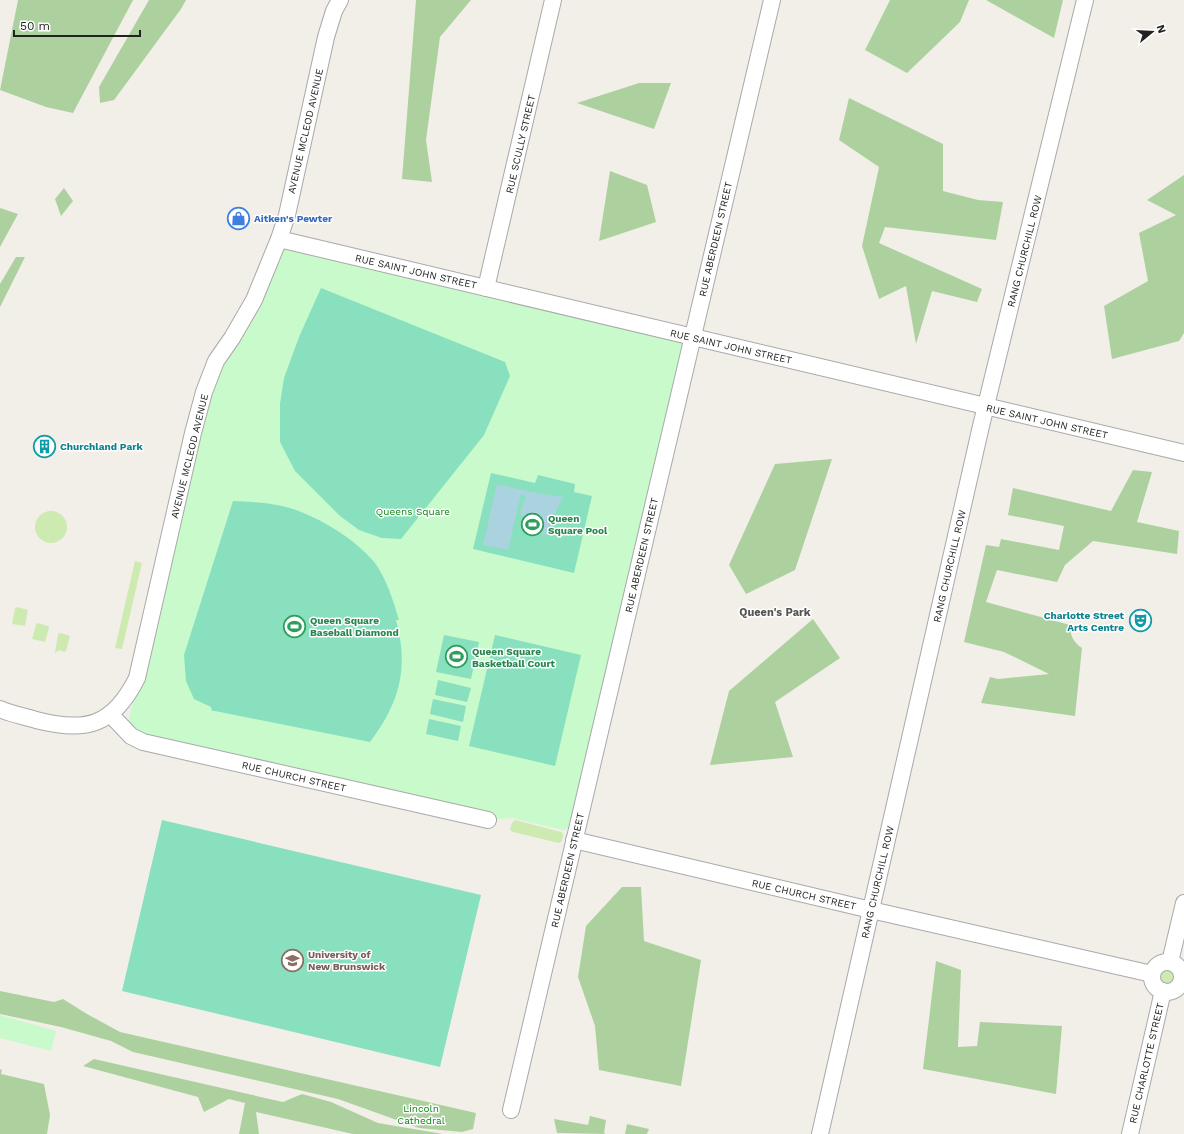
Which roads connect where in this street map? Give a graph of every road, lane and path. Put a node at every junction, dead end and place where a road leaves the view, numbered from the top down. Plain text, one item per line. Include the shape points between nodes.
1 (340, 0) edge
2 (553, 0) edge
3 (772, 0) edge
4 (1085, 0) edge
5 (279, 239) junction
6 (486, 288) junction
7 (692, 337) junction
8 (987, 406) junction
9 (1184, 453) edge
10 (0, 709) edge
11 (110, 714) junction
12 (488, 820) dead end
13 (574, 840) junction
14 (1184, 903) edge
15 (871, 910) junction
16 (1170, 962) junction
17 (1152, 974) junction
18 (1183, 981) edge
19 (1163, 991) junction
20 (510, 1110) dead end
21 (820, 1134) edge
22 (1130, 1134) edge

1 - 5 street, AVENUE MCLEOD AVENUE via 326,37 287,215
2 - 6 street, RUE SCULLY STREET
3 - 7 street, RUE ABERDEEN STREET
4 - 8 street, RANG CHURCHILL ROW
5 - 6 street, RUE SAINT JOHN STREET
5 - 11 street, AVENUE MCLEOD AVENUE via 254,300 216,361 204,392 137,678 130,693
6 - 7 street, RUE SAINT JOHN STREET
7 - 8 street, RUE SAINT JOHN STREET
7 - 13 street, RUE ABERDEEN STREET
8 - 9 street, RUE SAINT JOHN STREET
8 - 15 street, RANG CHURCHILL ROW
10 - 11 street, AVENUE MCLEOD AVENUE via 51,724 71,727 89,725
11 - 12 street, RUE CHURCH STREET via 131,736 143,742
13 - 15 street, RUE CHURCH STREET
13 - 20 street, RUE ABERDEEN STREET
14 - 16 street
15 - 17 street, RUE CHURCH STREET
15 - 21 street, RANG CHURCHILL ROW
16 - 17 street via 1160,963
16 - 18 street via 1181,970
17 - 19 street via 1154,985
18 - 19 street via 1173,991
19 - 22 street, RUE CHARLOTTE STREET

